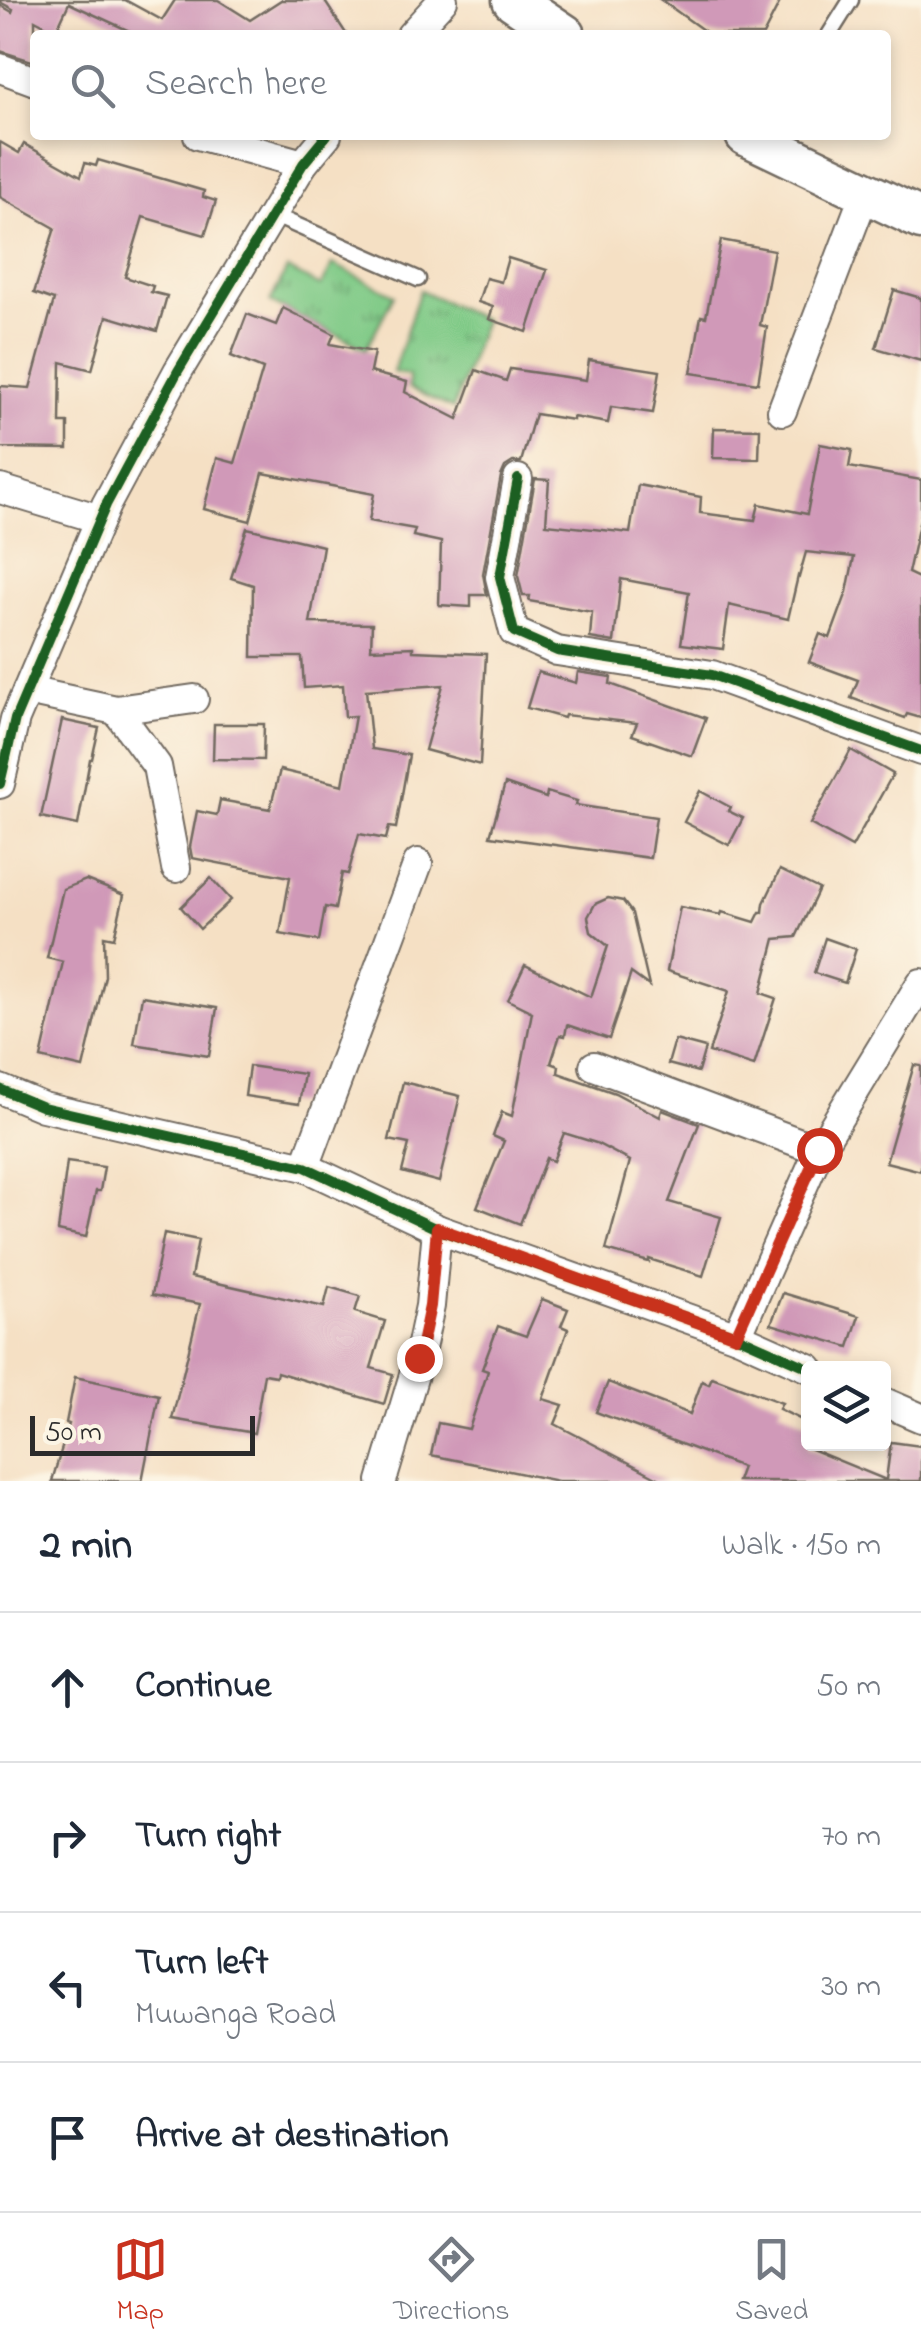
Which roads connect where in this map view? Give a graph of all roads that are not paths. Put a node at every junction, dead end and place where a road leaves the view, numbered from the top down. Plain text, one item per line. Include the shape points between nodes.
1 (443, 0) edge
2 (513, 0) edge
3 (851, 0) edge
4 (416, 30) edge
5 (558, 30) edge
6 (833, 30) edge
7 (0, 68) edge
8 (30, 79) edge
9 (216, 140) edge
10 (322, 140) edge
11 (758, 140) edge
12 (303, 164) junction
13 (866, 193) junction
14 (272, 215) junction
15 (921, 219) edge
16 (418, 279) dead end
17 (782, 410) dead end
18 (518, 479) dead end
19 (0, 488) edge
20 (100, 519) junction
21 (26, 690) junction
22 (194, 699) dead end
23 (116, 710) junction
24 (7, 715) edge
25 (921, 751) edge
26 (0, 784) edge
27 (418, 864) dead end
28 (176, 868) dead end
29 (921, 982) edge
30 (594, 1066) dead end
31 (0, 1089) edge
32 (819, 1150) junction
33 (305, 1167) junction
34 (437, 1228) junction
35 (736, 1336) junction
36 (801, 1364) edge
37 (891, 1405) edge
38 (921, 1418) edge
39 (382, 1481) edge

1 - 4 street
2 - 5 main road
3 - 6 lane
7 - 8 street
9 - 12 street
10 - 12 street
11 - 13 main road
12 - 14 street
13 - 15 main road
13 - 17 street
14 - 16 lane
14 - 20 street
18 - 25 street via 500,577 514,632 557,651 712,675
19 - 20 street
20 - 21 street
21 - 23 street
21 - 24 street
22 - 23 street
23 - 28 street via 157,766
24 - 26 street
27 - 33 street
29 - 32 street
30 - 32 street
31 - 33 street via 44,1107
32 - 35 street
33 - 34 street
34 - 35 street
34 - 39 street via 419,1358
35 - 36 street
37 - 38 street

